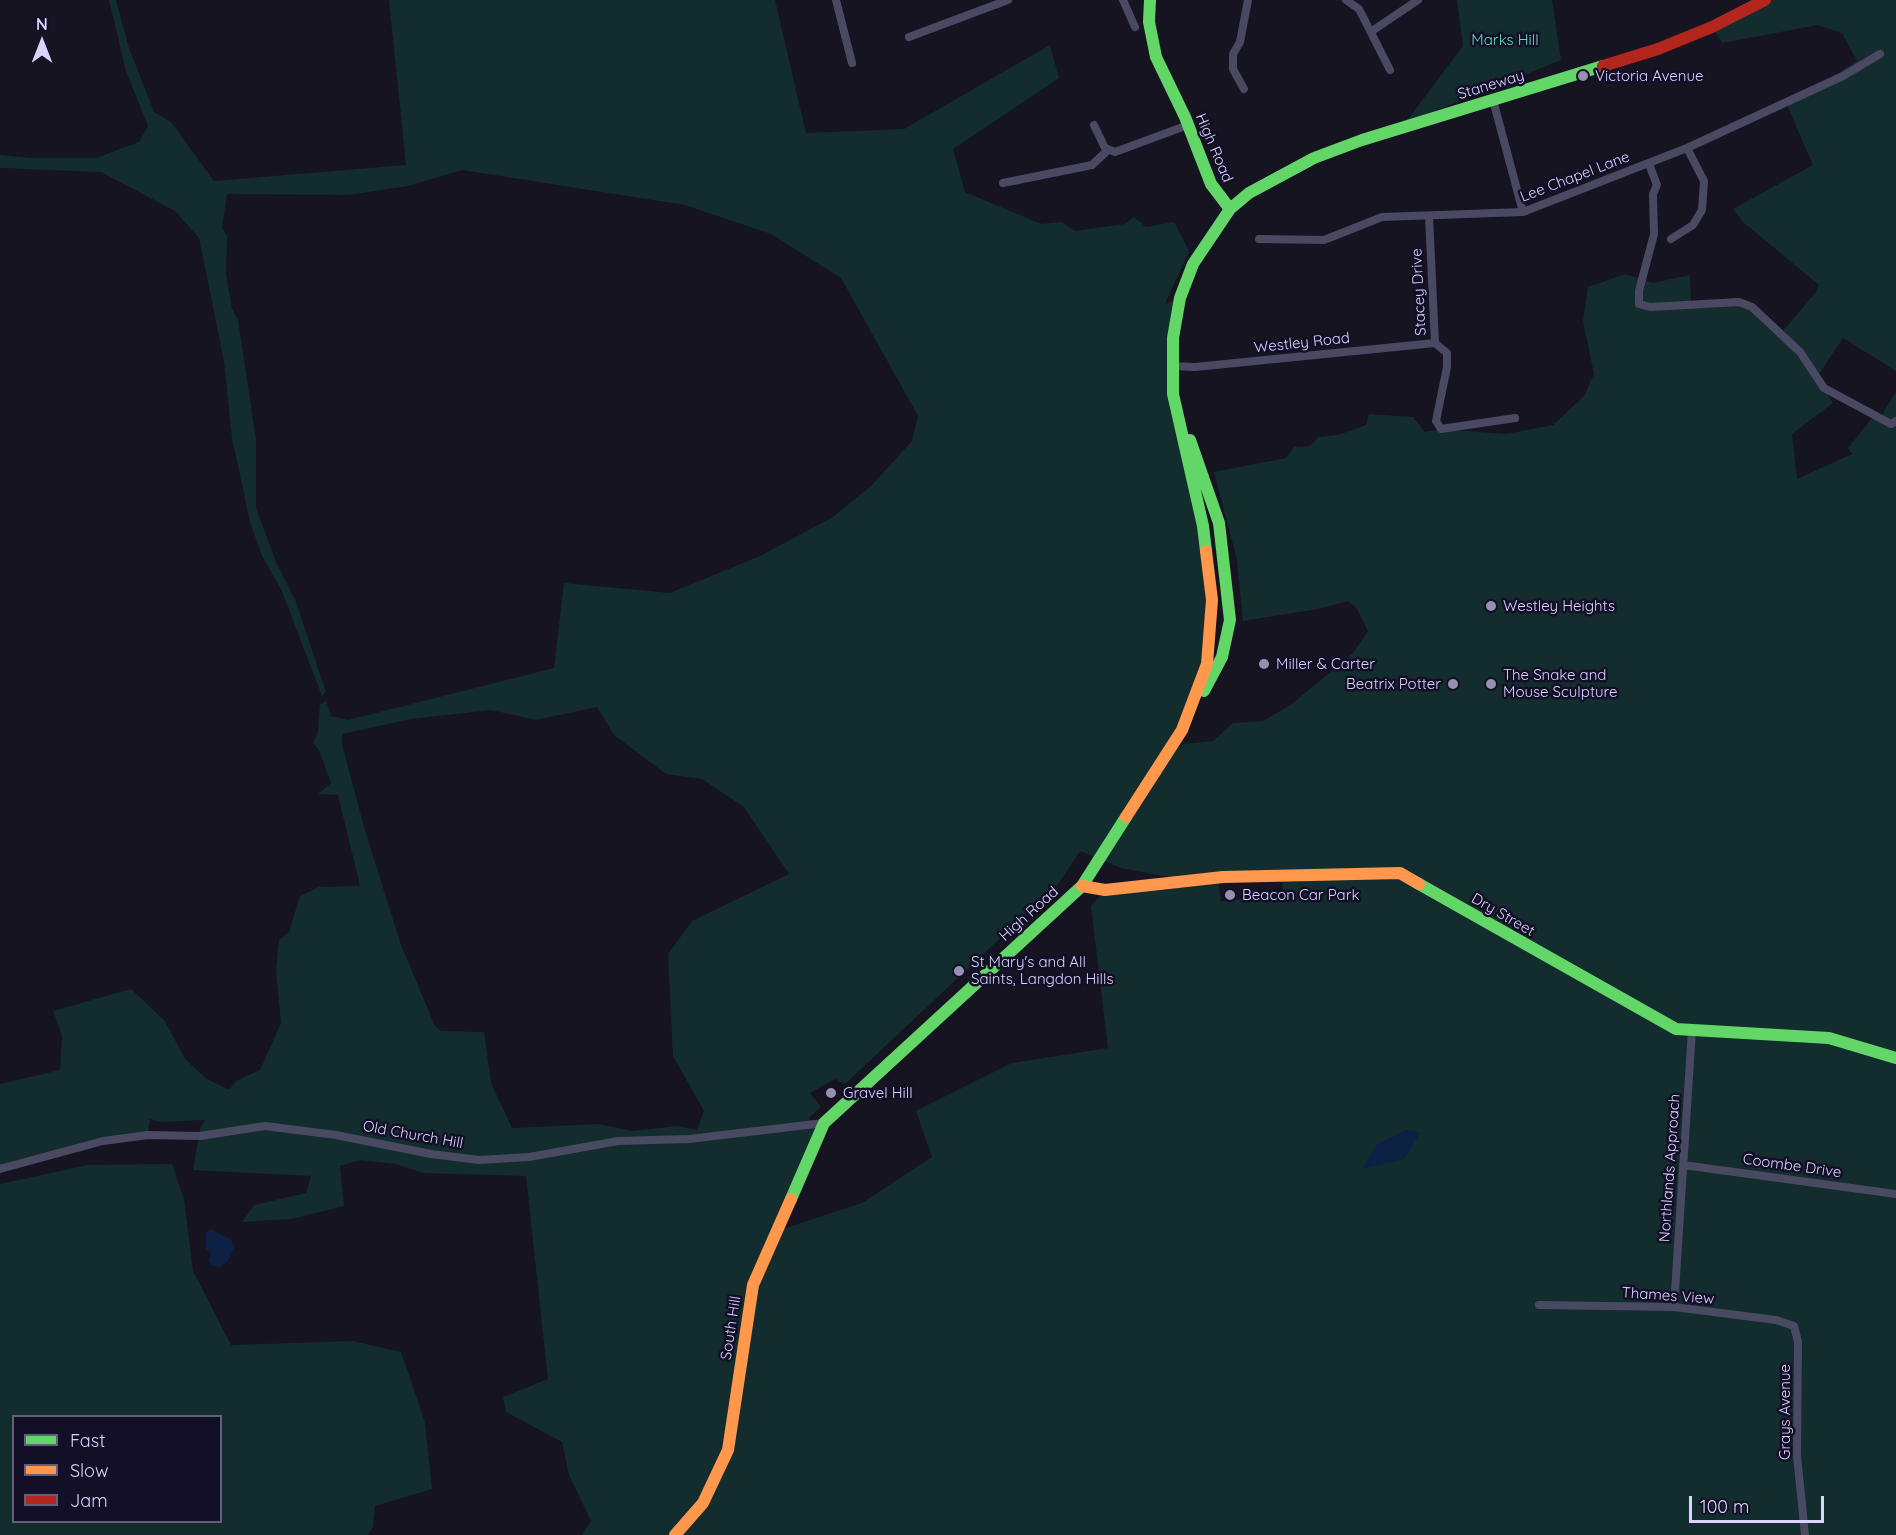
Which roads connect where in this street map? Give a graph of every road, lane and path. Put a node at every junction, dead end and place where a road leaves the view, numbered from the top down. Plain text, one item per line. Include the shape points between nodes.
1 (836, 0) edge
2 (1008, 0) edge
3 (1123, 0) edge
4 (1150, 0) edge
5 (1248, 0) edge
6 (1346, 0) edge
7 (1418, 0) edge
8 (1765, 0) edge
9 (1135, 27) dead end
10 (1372, 31) junction
11 (909, 37) dead end
12 (1880, 54) dead end
13 (852, 63) dead end
14 (1390, 70) dead end
15 (1244, 89) dead end
16 (1493, 100) junction
17 (1094, 125) dead end
18 (1188, 125) junction
19 (1687, 148) junction
20 (1108, 150) junction
21 (1649, 164) junction
22 (1003, 183) dead end
23 (1230, 209) junction
24 (1523, 212) junction
25 (1429, 216) junction
26 (1259, 239) dead end
27 (1671, 239) dead end
28 (1435, 343) junction
29 (1171, 366) junction
30 (1515, 418) dead end
31 (1894, 422) edge
32 (1186, 718) junction
33 (1082, 886) junction
34 (1692, 1030) junction
35 (1896, 1058) edge
36 (824, 1123) junction
37 (1683, 1165) junction
38 (0, 1169) edge
39 (1896, 1194) edge
40 (1539, 1305) dead end
41 (1674, 1307) junction
42 (1794, 1326) joint
43 (675, 1535) edge
44 (1805, 1535) edge

1 - 13 street
2 - 11 street
3 - 9 street
4 - 18 main road, High Road via 1154,48
5 - 15 street via 1240,42 1233,54 1233,69
6 - 10 street via 1359,9
7 - 10 street
8 - 16 main road, Staneway via 1658,49
10 - 14 street
12 - 19 street, Lee Chapel Lane via 1843,76
16 - 23 main road, Staneway via 1314,158 1264,183
16 - 24 street
17 - 20 street
18 - 20 street via 1124,151
18 - 23 main road, High Road via 1211,184
19 - 21 street, Lee Chapel Lane
19 - 27 street via 1704,181 1702,210 1693,225
20 - 22 street via 1092,165
21 - 24 street, Lee Chapel Lane
21 - 31 street via 1657,184 1653,194 1654,234 1639,291 1640,304 1650,307 1739,302 1752,307 1800,352 1824,388
23 - 29 main road, High Road via 1203,245 1180,298
24 - 25 street, Lee Chapel Lane
25 - 26 street, Lee Chapel Lane via 1382,217 1324,240
25 - 28 street, Stacey Drive
28 - 29 street, Westley Road via 1195,367
28 - 30 street, Stacey Drive via 1447,353 1436,421 1441,429
29 - 32 main road, High Road via 1173,394 1203,526 1212,600 1207,664
29 - 32 main road, High Road via 1186,426 1219,523 1230,620 1222,657
32 - 33 main road, High Road
33 - 34 main road, Dry Street via 1105,890 1223,876 1400,873 1666,1024
33 - 36 main road, High Road
34 - 35 main road, Dry Street via 1829,1038
34 - 37 street, Northlands Approach
36 - 38 street, Old Church Hill via 688,1139 618,1141 529,1157 478,1160 265,1126 200,1136 148,1135 103,1141
36 - 43 main road, South Hill via 753,1285 728,1450 703,1503
37 - 39 street, Coombe Drive
37 - 41 street, Northlands Approach
40 - 41 street, Thames View
41 - 42 street, Thames View via 1776,1320
42 - 44 street, Grays Avenue via 1798,1342 1798,1467

